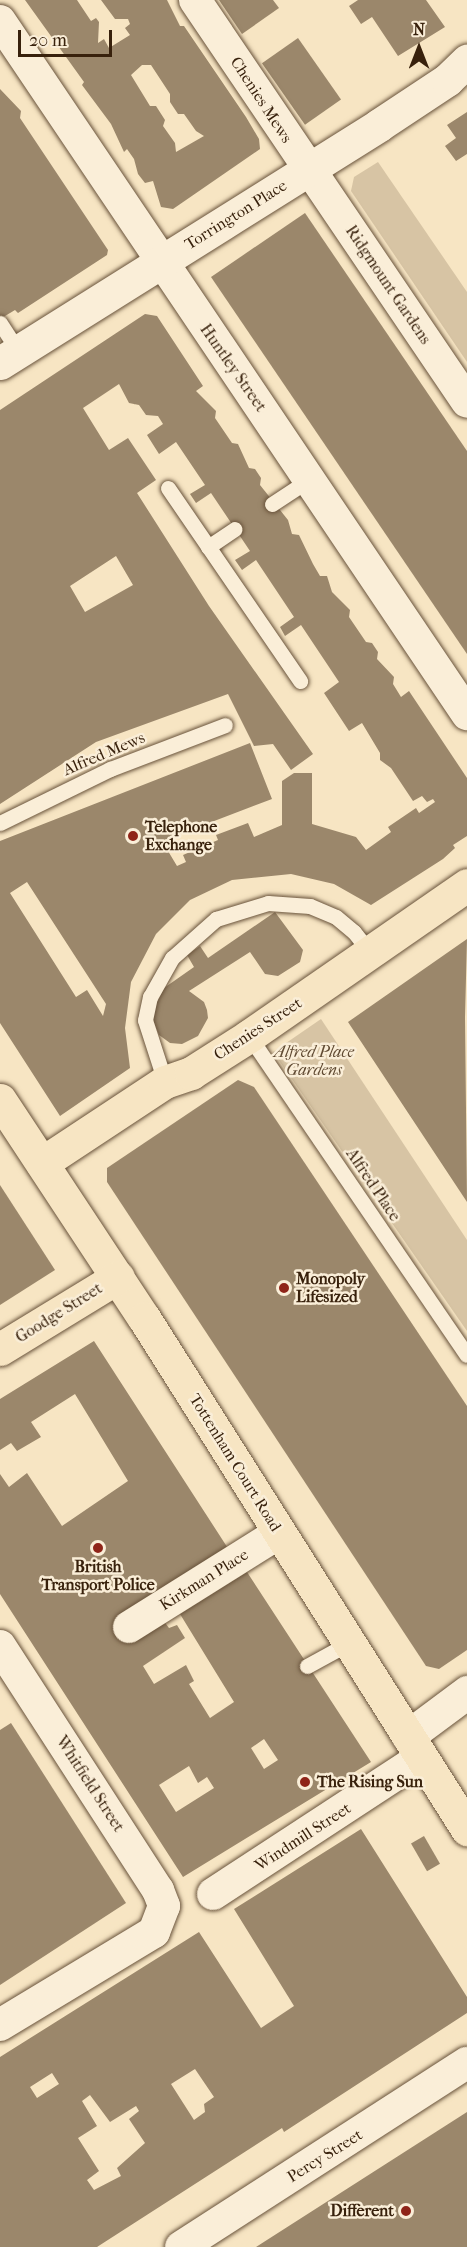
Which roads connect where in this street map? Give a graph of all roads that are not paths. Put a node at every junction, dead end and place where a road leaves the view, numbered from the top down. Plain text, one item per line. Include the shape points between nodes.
1 (195, 0) edge
2 (0, 21) edge
3 (467, 60) edge
4 (308, 169) junction
5 (160, 262) junction
6 (0, 323) edge
7 (9, 357) edge
8 (467, 402) edge
9 (310, 479) junction
10 (168, 488) dead end
11 (272, 504) dead end
12 (235, 529) dead end
13 (208, 547) junction
14 (300, 681) dead end
15 (467, 714) edge
16 (225, 725) dead end
17 (0, 823) edge
18 (467, 885) edge
19 (369, 951) junction
20 (249, 1036) junction
21 (165, 1082) junction
22 (0, 1100) edge
23 (42, 1163) junction
24 (118, 1277) junction
25 (0, 1349) edge
26 (467, 1355) edge
27 (279, 1533) junction
28 (129, 1627) dead end
29 (349, 1643) junction
30 (0, 1646) edge
31 (307, 1666) dead end
32 (467, 1692) edge
33 (415, 1747) junction
34 (467, 1829) edge
35 (213, 1894) dead end
36 (0, 2025) edge
37 (467, 2063) edge
38 (181, 2247) edge

1 - 4 street, Chenies Mews
2 - 5 street, Huntley Street
3 - 4 street, Torrington Place via 447,80
4 - 5 street, Torrington Place
4 - 8 street, Ridgmount Gardens
5 - 7 street, Torrington Place
5 - 9 street, Huntley Street
6 - 7 lane
9 - 11 lane
9 - 15 street, Huntley Street
10 - 13 lane
12 - 13 lane
13 - 14 lane
16 - 17 lane, Alfred Mews via 110,769
18 - 19 main road, Chenies Street
19 - 20 main road, Chenies Street
19 - 21 lane via 336,917 310,906 268,903 216,919 172,958 150,997 145,1020
20 - 21 main road, Chenies Street via 191,1073
20 - 26 lane, Alfred Place
21 - 23 main road, Chenies Street
22 - 23 main road, Tottenham Court Road
23 - 24 main road, Tottenham Court Road
24 - 25 main road, Goodge Street
24 - 27 main road, Tottenham Court Road
27 - 28 street, Kirkman Place
27 - 29 main road, Tottenham Court Road
29 - 31 lane
29 - 33 main road, Tottenham Court Road
30 - 36 street, Whitfield Street via 164,1905 154,1932
32 - 33 street
33 - 34 main road, Tottenham Court Road
33 - 35 street, Windmill Street
37 - 38 street, Percy Street

